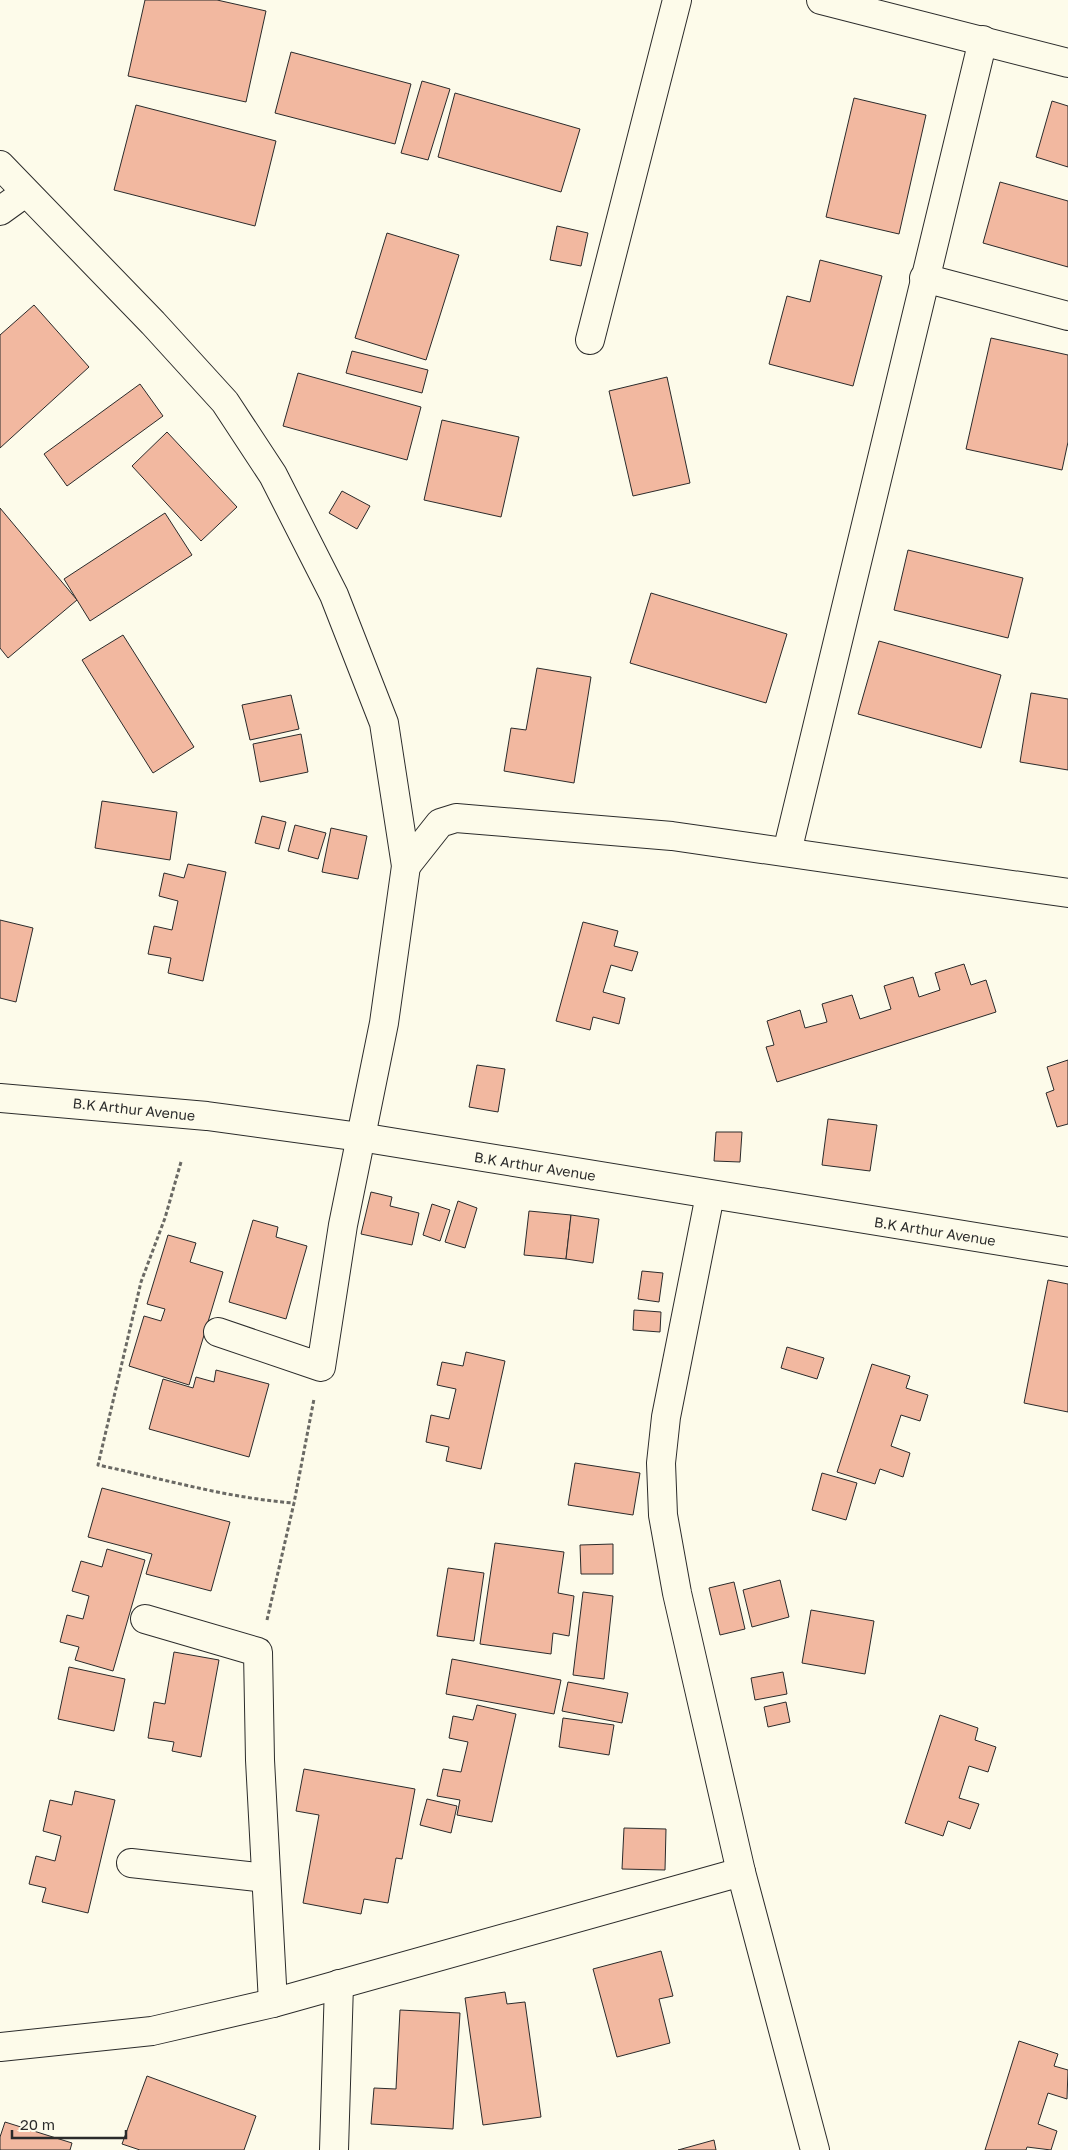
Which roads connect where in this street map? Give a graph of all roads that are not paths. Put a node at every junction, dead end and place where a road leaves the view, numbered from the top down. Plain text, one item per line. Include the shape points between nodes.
1 (676, 0) edge
2 (821, 0) edge
3 (983, 40) junction
4 (1068, 63) edge
5 (0, 165) edge
6 (25, 193) junction
7 (0, 211) edge
8 (924, 278) junction
9 (1068, 316) edge
10 (590, 340) dead end
11 (787, 852) junction
12 (406, 866) junction
13 (1068, 893) edge
14 (0, 1098) edge
15 (360, 1137) junction
16 (710, 1195) junction
17 (1068, 1252) edge
18 (218, 1332) dead end
19 (145, 1619) dead end
20 (131, 1863) dead end
21 (740, 1872) junction
22 (266, 1878) junction
23 (339, 1984) junction
24 (273, 2003) junction
25 (0, 2047) edge
26 (334, 2150) edge
27 (815, 2150) edge

1 - 10 street
2 - 3 street
3 - 4 street
3 - 8 street
5 - 6 street
6 - 7 street
6 - 12 street via 153,323 225,402 273,475 334,595 384,723
8 - 9 street
8 - 11 street
11 - 12 street via 672,836 456,818 440,822
11 - 13 street
12 - 15 street via 384,1023
14 - 15 street, B.K Arthur Avenue via 207,1116
15 - 16 street, B.K Arthur Avenue
15 - 18 street via 321,1366
16 - 17 street, B.K Arthur Avenue
16 - 21 street via 666,1417 661,1463 663,1515
19 - 22 street via 258,1652
20 - 22 street
21 - 23 street
21 - 27 street
22 - 24 street
23 - 24 street
23 - 26 street
24 - 25 street via 152,2031

